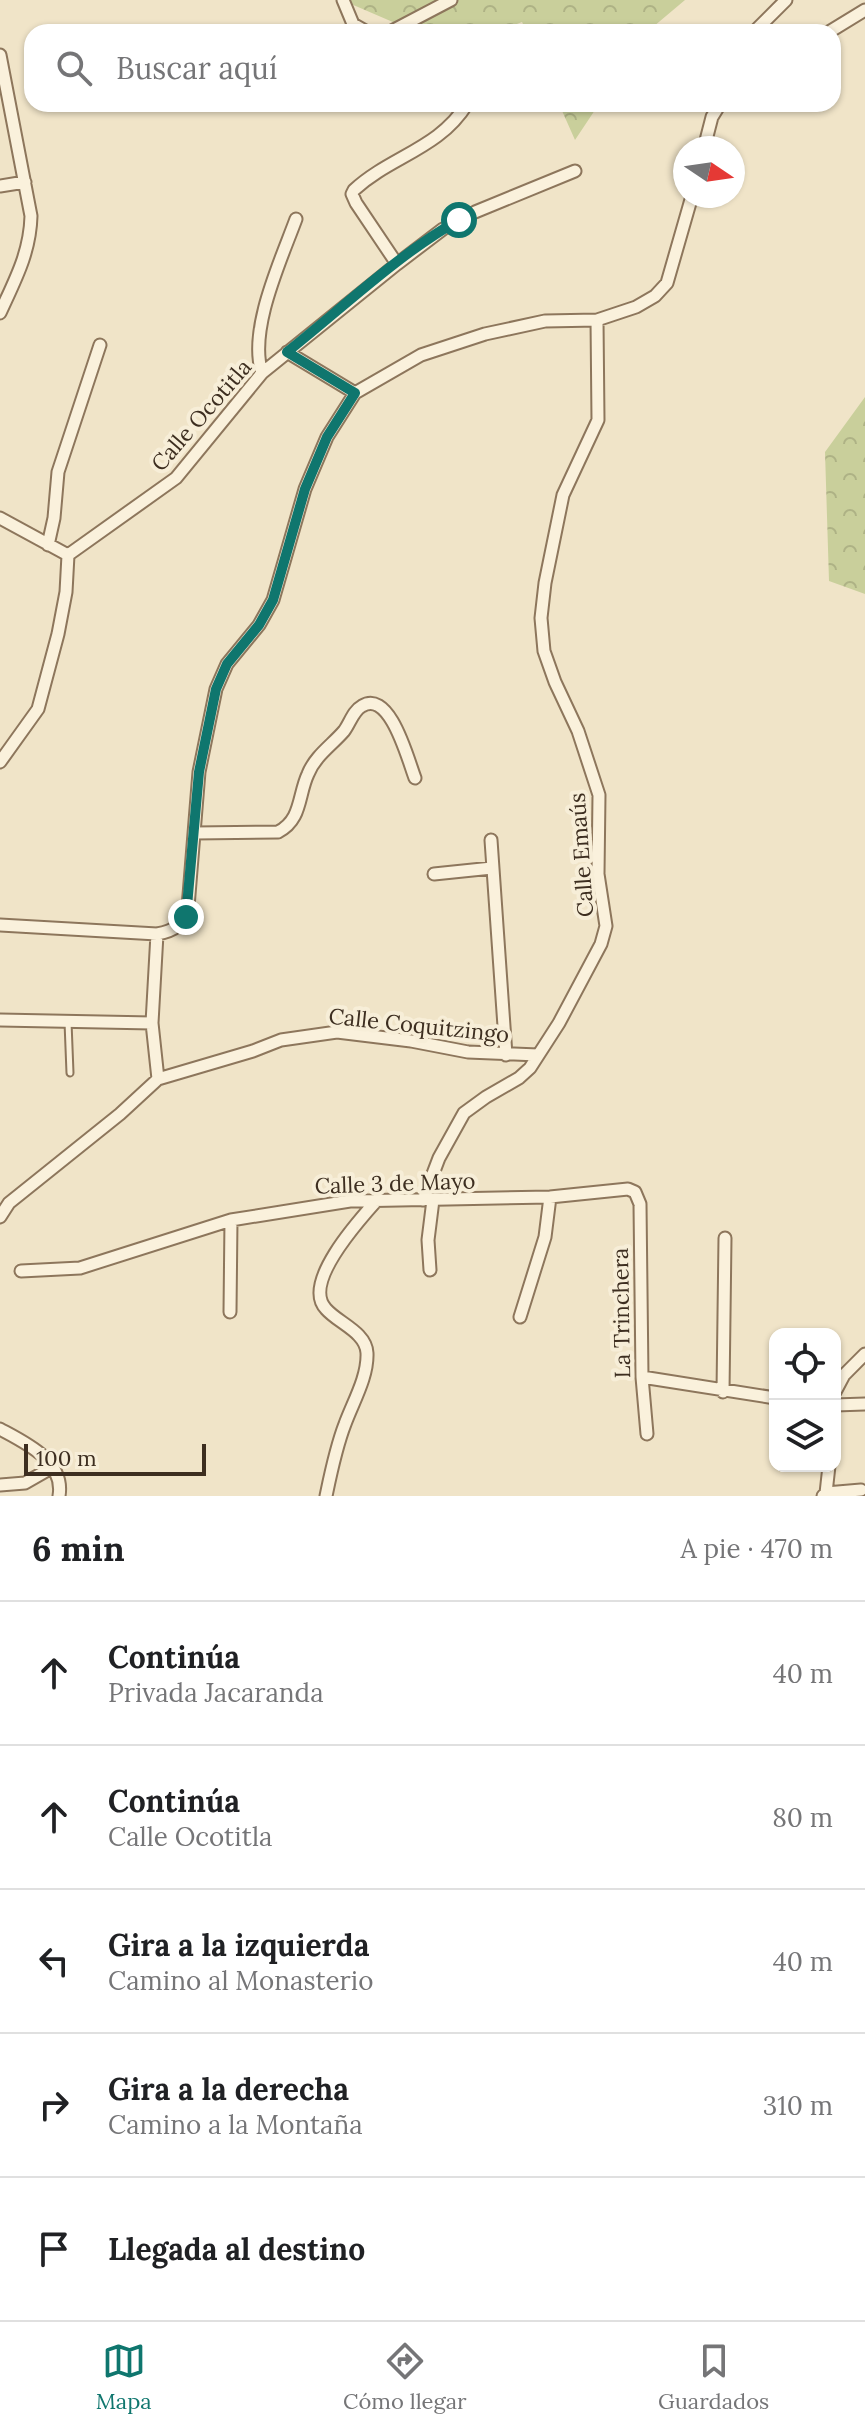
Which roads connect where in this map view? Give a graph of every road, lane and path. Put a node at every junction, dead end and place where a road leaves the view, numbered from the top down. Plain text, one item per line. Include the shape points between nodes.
1 (343, 0) edge
2 (451, 0) edge
3 (786, 0) edge
4 (865, 10) edge
5 (353, 24) edge
6 (405, 24) edge
7 (762, 24) edge
8 (841, 25) edge
9 (0, 55) edge
10 (461, 112) edge
11 (715, 112) edge
12 (707, 136) edge
13 (575, 171) dead end
14 (25, 182) junction
15 (0, 186) edge
16 (689, 208) edge
17 (296, 219) dead end
18 (397, 264) junction
19 (0, 313) edge
20 (597, 320) junction
21 (100, 345) dead end
22 (287, 352) junction
23 (262, 373) junction
24 (355, 393) junction
25 (0, 518) edge
26 (48, 545) junction
27 (68, 555) junction
28 (0, 762) edge
29 (415, 778) dead end
30 (195, 833) junction
31 (491, 840) dead end
32 (492, 868) junction
33 (434, 874) dead end
34 (0, 925) edge
35 (157, 934) junction
36 (0, 1020) edge
37 (68, 1021) junction
38 (152, 1023) junction
39 (506, 1055) junction
40 (538, 1055) junction
41 (70, 1073) dead end
42 (158, 1079) junction
43 (635, 1192) joint
44 (550, 1197) junction
45 (378, 1199) junction
46 (428, 1200) junction
47 (350, 1201) junction
48 (0, 1217) edge
49 (231, 1220) junction
50 (356, 1223) junction
51 (725, 1238) dead end
52 (430, 1270) dead end
53 (21, 1271) dead end
54 (230, 1312) dead end
55 (520, 1317) dead end
56 (865, 1354) edge
57 (642, 1377) junction
58 (841, 1381) edge
59 (723, 1392) junction
60 (769, 1397) edge
61 (865, 1404) edge
62 (841, 1405) edge
63 (0, 1429) edge
64 (647, 1434) dead end
65 (53, 1467) junction
66 (828, 1472) edge
67 (0, 1485) edge
68 (861, 1490) dead end
69 (824, 1494) edge
70 (59, 1496) edge
71 (326, 1496) edge

1 - 5 street
2 - 6 street
3 - 7 street
4 - 8 street
9 - 14 street
10 - 18 street via 435,140 379,171 352,194
11 - 12 street
13 - 18 street, Calle Ocotitla via 475,212
14 - 15 street
14 - 19 street via 30,240
16 - 20 street via 667,283 646,301
17 - 23 street via 259,333
18 - 22 street, Calle Ocotitla
20 - 24 street via 545,321 485,334 421,355
20 - 40 street, Calle Emaús via 598,420 563,495 541,618 544,651 599,795 598,874 606,926
21 - 26 street via 58,472
22 - 23 street, Calle Ocotitla
22 - 24 street
23 - 27 street, Calle Ocotitla via 176,478
24 - 30 street via 327,437 305,489 273,600 227,664 216,689 199,772
25 - 26 street
26 - 27 street
27 - 28 street via 58,634 38,709
29 - 30 street via 390,716 369,703 313,764 287,828
30 - 35 street via 186,917 179,926
31 - 32 street
32 - 33 street
32 - 39 street
34 - 35 street
35 - 38 street
36 - 37 street
37 - 38 street
37 - 41 lane
38 - 42 street
39 - 40 street, Calle Coquitzingo
39 - 42 street, Calle Coquitzingo via 337,1032 281,1040
40 - 46 street, Calle Emaús via 519,1078 464,1113 439,1158
42 - 48 street via 9,1203
43 - 44 street, Calle 3 de Mayo via 622,1188
43 - 57 street, La Trinchera via 640,1204
44 - 46 street, Calle 3 de Mayo
44 - 55 street via 542,1249
45 - 46 street, Calle 3 de Mayo
45 - 47 street, Calle 3 de Mayo
45 - 50 street
46 - 52 street, Calle Emaús
47 - 49 street, Calle 3 de Mayo
47 - 50 street
49 - 53 street, Calle 3 de Mayo via 100,1264
49 - 54 street
50 - 71 street via 341,1241 320,1291 326,1309 357,1334 367,1353
51 - 59 street
56 - 58 street
57 - 59 street
57 - 64 street, La Trinchera
59 - 60 street
61 - 62 street
63 - 65 street via 46,1457
65 - 67 street via 25,1483
65 - 70 street
66 - 69 street
68 - 69 street

